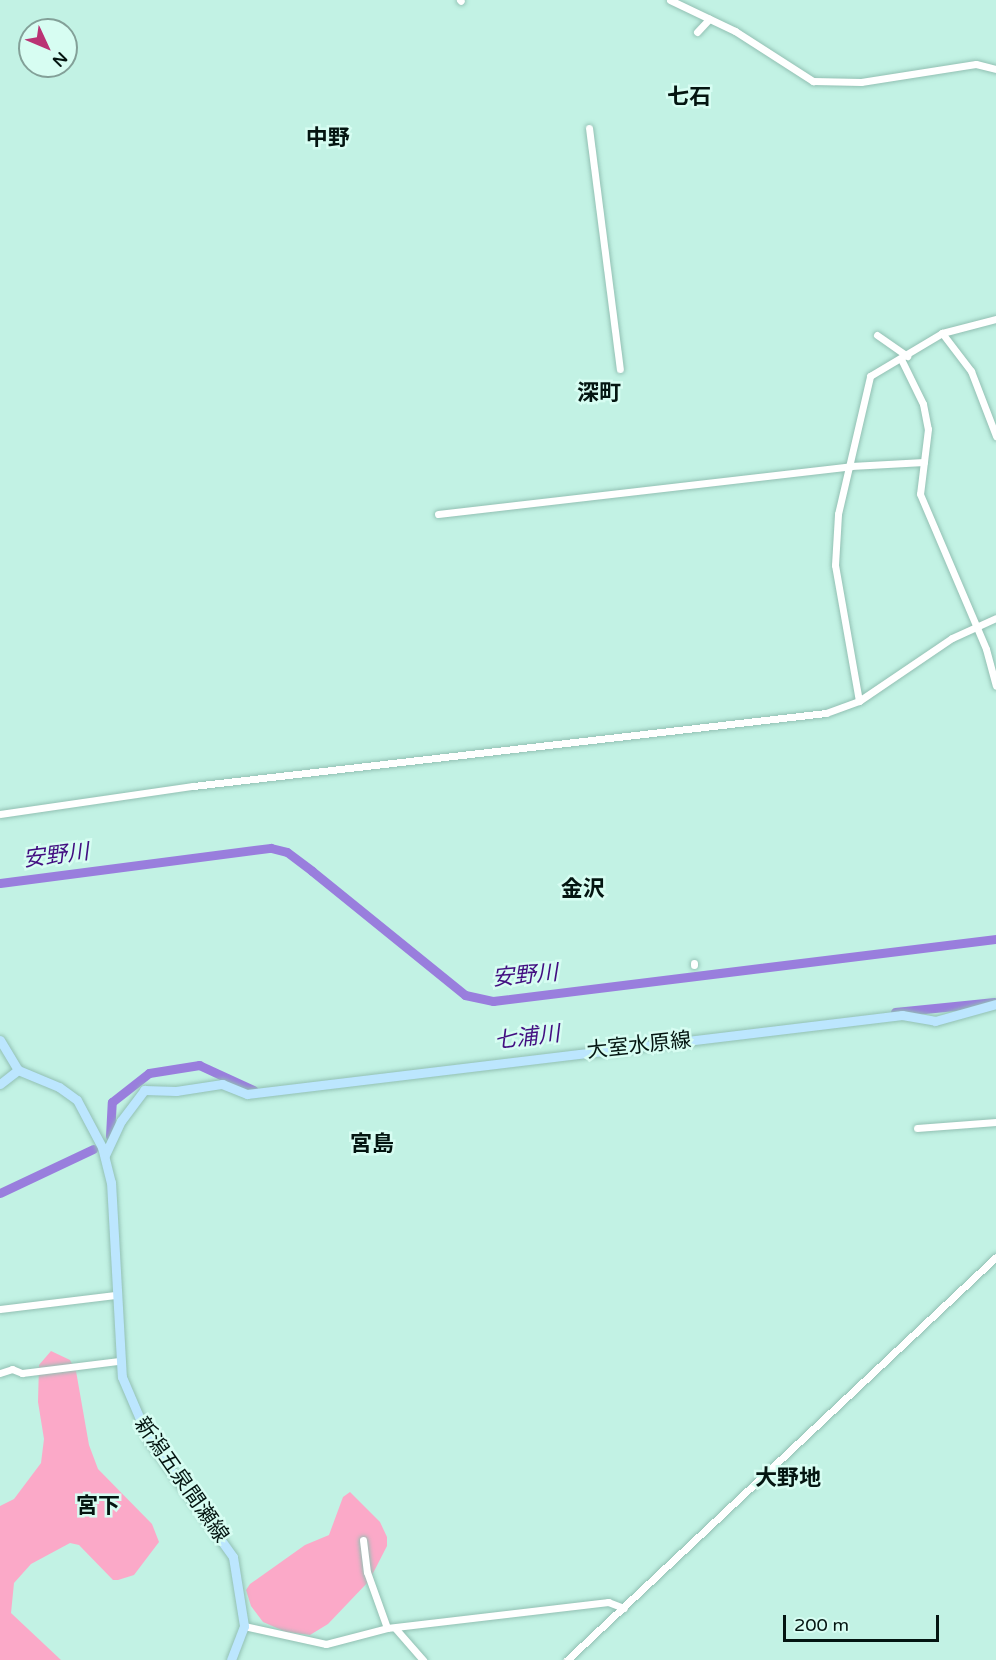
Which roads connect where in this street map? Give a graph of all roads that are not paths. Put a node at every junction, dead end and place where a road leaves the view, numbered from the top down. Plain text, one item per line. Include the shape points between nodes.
1 (670, 0) edge
2 (709, 19) junction
3 (698, 32) dead end
4 (996, 69) edge
5 (589, 128) dead end
6 (996, 319) edge
7 (942, 333) junction
8 (877, 334) dead end
9 (904, 358) junction
10 (620, 369) dead end
11 (996, 436) edge
12 (924, 462) junction
13 (851, 466) junction
14 (438, 514) dead end
15 (996, 618) edge
16 (976, 627) junction
17 (996, 686) edge
18 (859, 701) junction
19 (0, 814) edge
20 (996, 1005) edge
21 (0, 1040) edge
22 (18, 1070) junction
23 (0, 1084) edge
24 (996, 1122) edge
25 (917, 1128) dead end
26 (105, 1155) junction
27 (996, 1257) edge
28 (115, 1295) junction
29 (0, 1309) edge
30 (119, 1361) junction
31 (0, 1374) edge
32 (363, 1540) dead end
33 (624, 1608) junction
34 (244, 1626) junction
35 (395, 1628) junction
36 (387, 1629) junction
37 (231, 1660) edge
38 (423, 1660) edge
39 (567, 1660) edge

1 - 2 street
2 - 3 street
2 - 4 street via 756,43 813,81 861,82 976,64
5 - 10 street
6 - 7 street
7 - 9 street
7 - 11 street via 971,371
8 - 9 street
9 - 12 street via 923,404 928,429
9 - 13 street via 870,376
12 - 13 street
12 - 16 street via 920,494
13 - 14 street
13 - 18 street via 838,514 835,565
15 - 16 street
16 - 17 street
16 - 18 street via 952,638
18 - 19 street via 815,715 193,786
20 - 26 main road, 大室水原線 via 935,1021 902,1015 247,1094 222,1084 176,1091 144,1090 121,1121
21 - 22 main road
22 - 23 main road
22 - 26 main road, 新潟五泉間瀬線 via 59,1086 76,1100
24 - 25 street
26 - 28 main road, 新潟五泉間瀬線 via 111,1182
27 - 33 street
28 - 29 street
28 - 30 main road, 新潟五泉間瀬線
30 - 31 street via 22,1373 12,1369
30 - 34 main road, 新潟五泉間瀬線 via 127,1394 149,1440 233,1557
32 - 36 street via 367,1572
33 - 35 street via 608,1602
33 - 39 street
34 - 36 street via 326,1644
34 - 37 main road, 新潟五泉間瀬線
35 - 36 street
35 - 38 street

